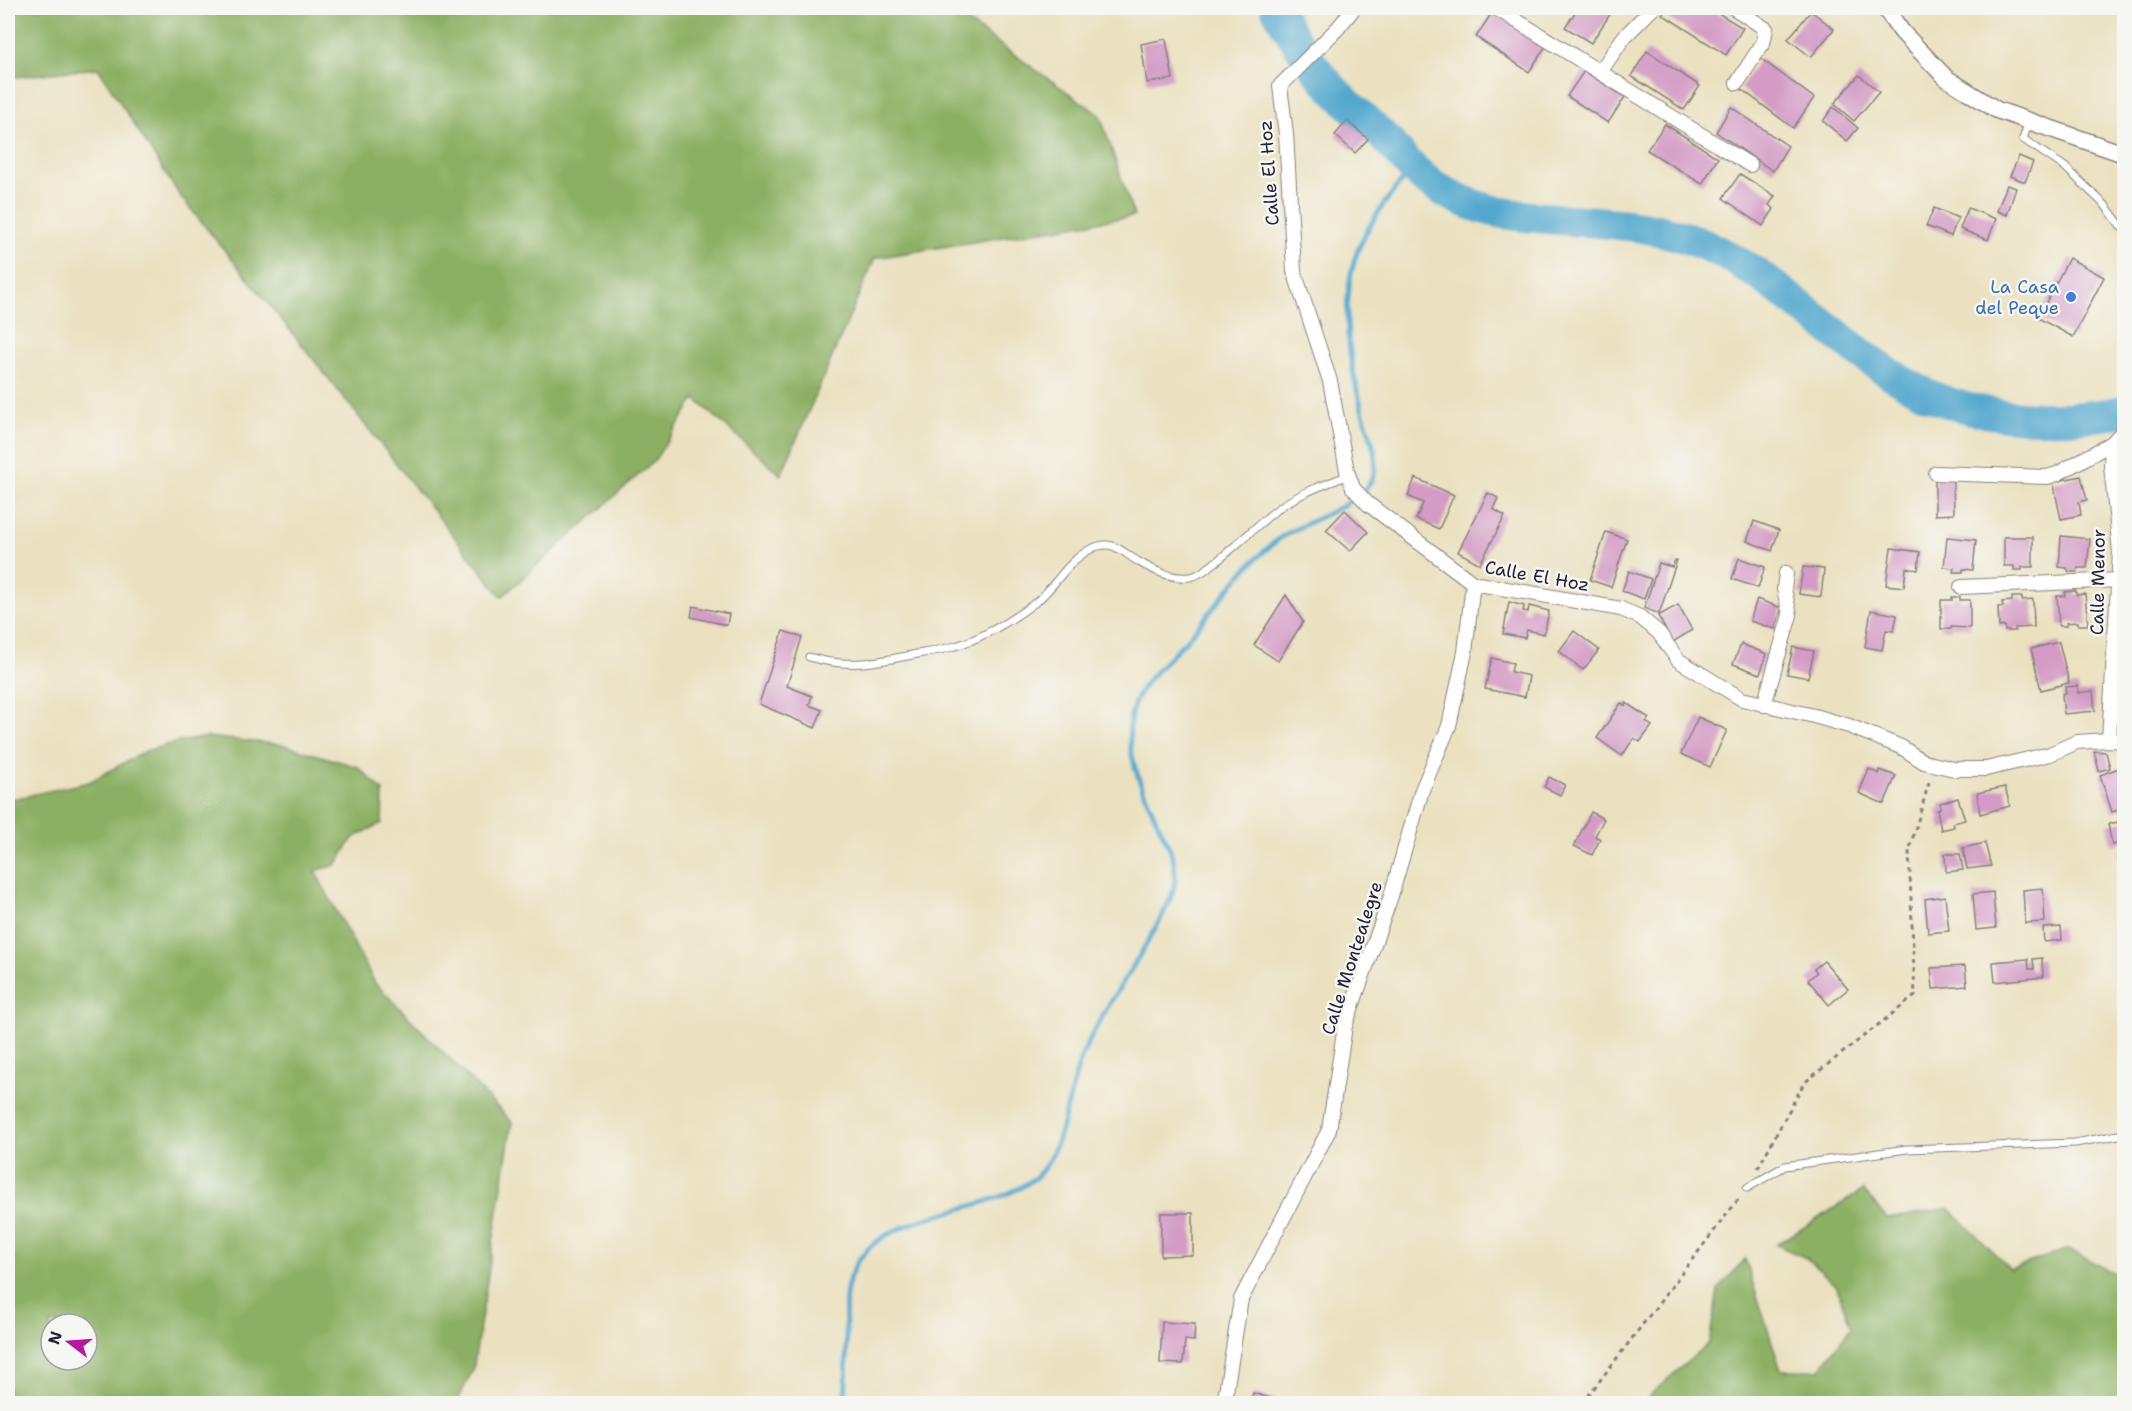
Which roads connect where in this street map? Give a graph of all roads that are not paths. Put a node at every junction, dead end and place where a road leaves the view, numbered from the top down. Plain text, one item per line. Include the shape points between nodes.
1 (1354, 8) edge
2 (1496, 8) edge
3 (1653, 8) edge
4 (1734, 8) edge
5 (1886, 8) edge
6 (1600, 72) junction
7 (1737, 83) dead end
8 (2029, 121) junction
9 (2124, 154) edge
10 (1750, 165) dead end
11 (2124, 230) edge
12 (2124, 430) edge
13 (2112, 443) junction
14 (1936, 473) dead end
15 (1351, 481) junction
16 (1786, 573) dead end
17 (2119, 580) junction
18 (1473, 584) junction
19 (1961, 587) dead end
20 (809, 657) dead end
21 (1764, 705) junction
22 (2109, 740) junction
23 (2124, 741) edge
24 (2124, 1134) edge
25 (1747, 1188) road end
26 (1224, 1404) edge

1 - 15 street, Calle El Hoz via 1280,86 1294,271 1330,381
2 - 6 street
3 - 6 street via 1624,37
4 - 7 street via 1767,29
5 - 8 street via 1902,32 1946,78 1997,110
6 - 10 street
8 - 9 street
8 - 11 lane via 2023,139 2065,167 2105,205
12 - 13 street
13 - 14 street via 2047,477
13 - 17 street, Calle Menor
15 - 18 street, Calle El Hoz via 1368,504
15 - 20 lane via 1318,487 1283,505 1193,577 1173,578 1106,543 1080,556 1037,601 994,628 953,647 872,663 845,664
16 - 21 street via 1784,589 1790,615
17 - 19 street
17 - 22 street, Calle Menor
18 - 21 street, Calle El Hoz via 1620,609 1640,617 1659,633 1678,660 1742,699
18 - 26 street, Calle Montealegre via 1465,652 1449,726 1422,790 1390,899 1345,1026 1329,1130 1241,1299
21 - 22 street, Calle El Hoz via 1849,726 1901,747 1924,762 1954,769 1986,770 2050,754 2077,742
22 - 23 street, Calle El Hoz
24 - 25 lane via 2075,1143 1907,1149 1785,1166

